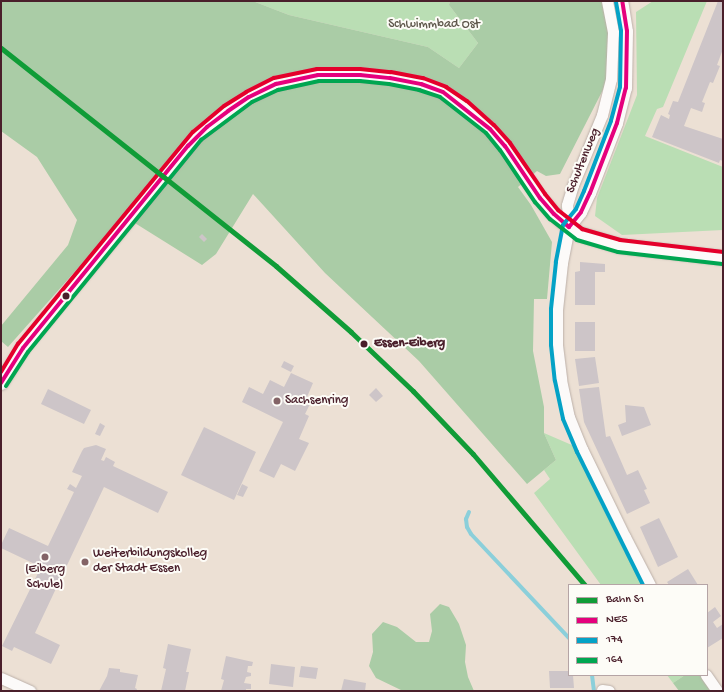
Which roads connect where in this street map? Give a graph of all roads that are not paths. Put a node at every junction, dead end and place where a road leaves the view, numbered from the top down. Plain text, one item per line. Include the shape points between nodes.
1 (607, 1) edge
2 (622, 1) edge
3 (569, 227) junction
4 (723, 258) edge
5 (1, 382) edge
6 (649, 584) edge
7 (707, 676) edge
8 (1, 678) edge
9 (30, 691) edge
10 (717, 691) edge

1 - 3 street, Schultenweg via 612,33 611,79 602,114 567,205
2 - 3 street, Schultenweg via 628,38 626,88 618,123 590,193 581,212
3 - 4 street via 594,240 619,246
3 - 5 street via 540,198 505,146 490,129 442,92 421,84 360,75 318,76 276,84 249,97 197,136 23,348
3 - 6 street, Schultenweg via 557,310 561,380 568,410 582,449
7 - 10 street
8 - 9 street

